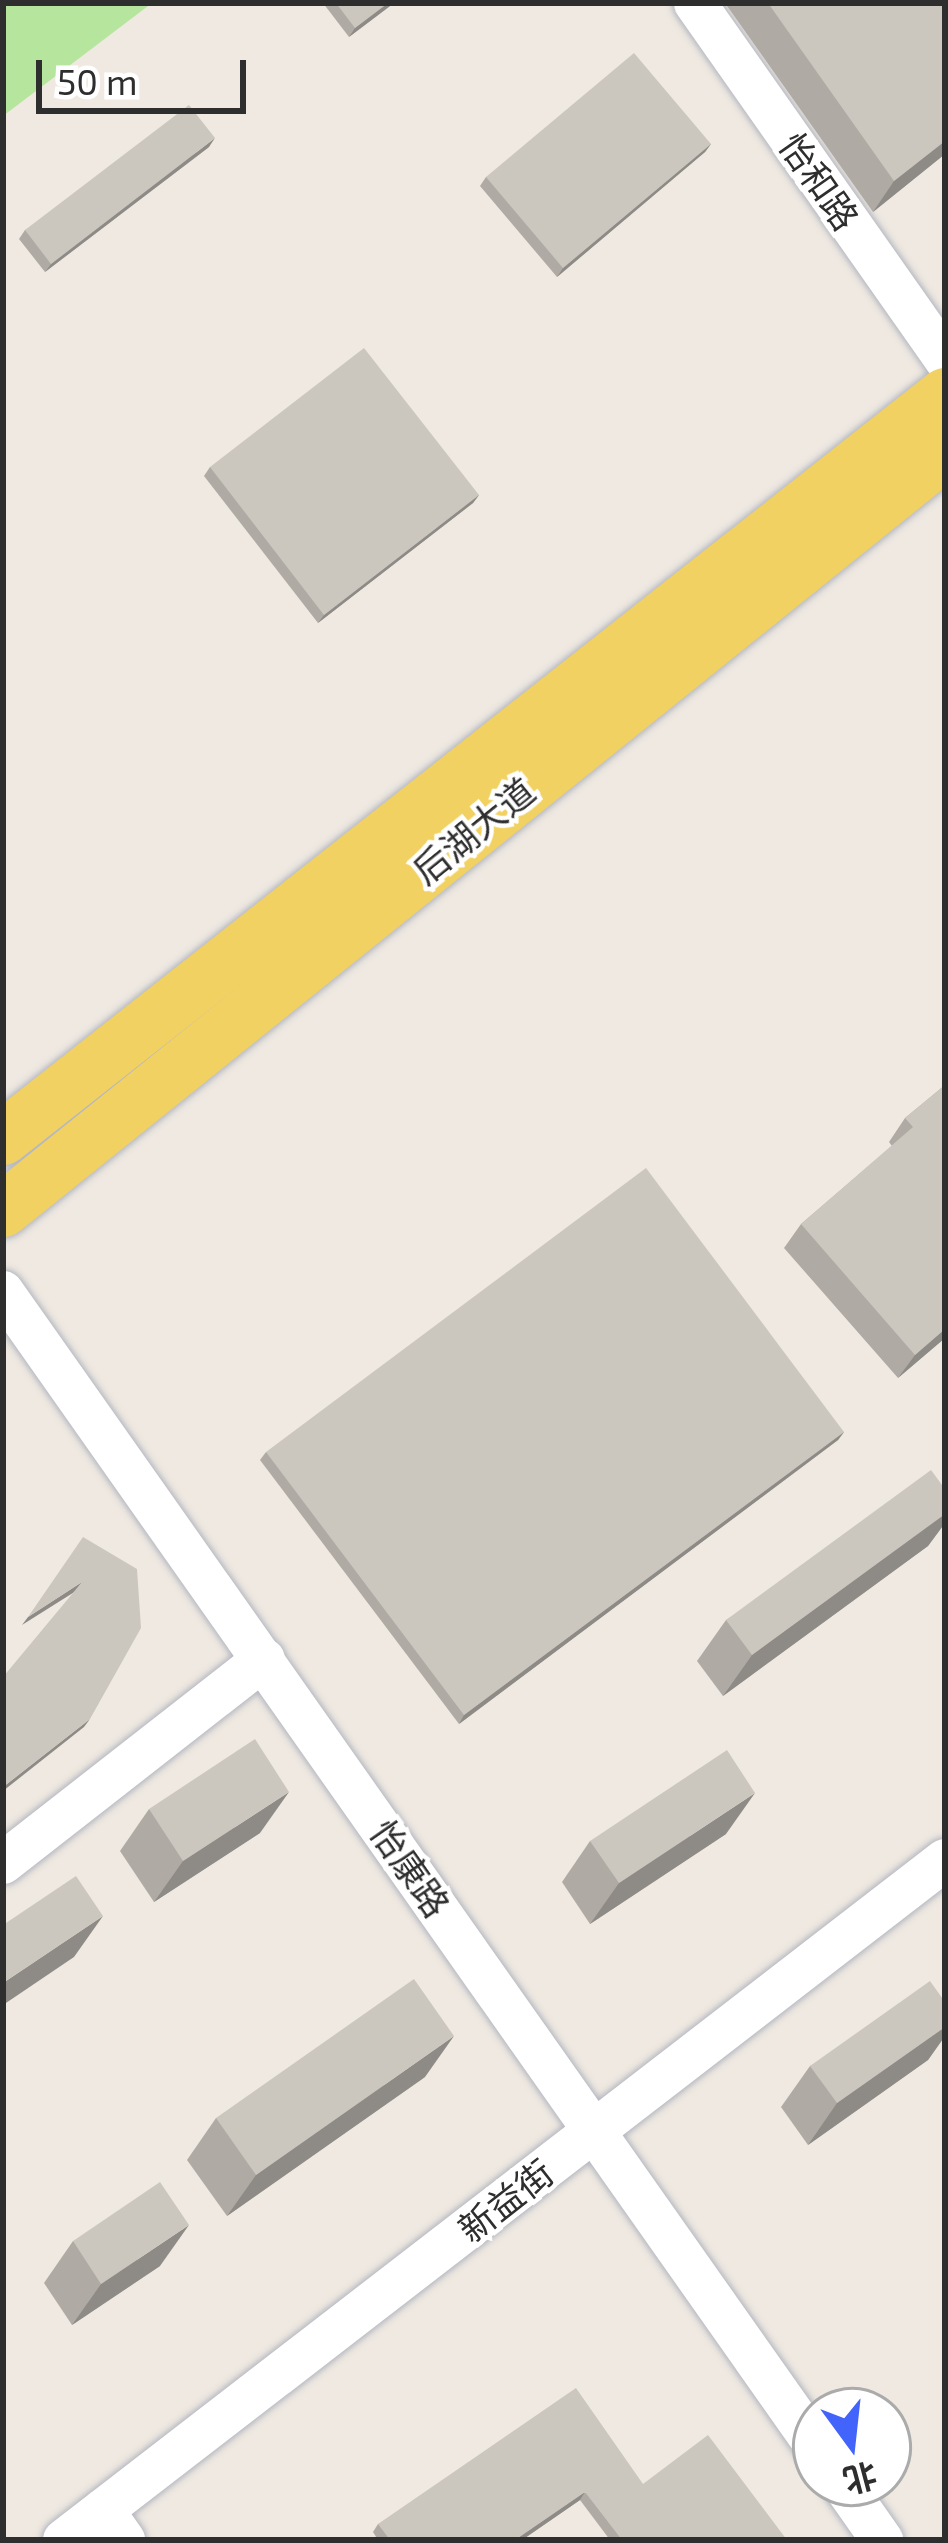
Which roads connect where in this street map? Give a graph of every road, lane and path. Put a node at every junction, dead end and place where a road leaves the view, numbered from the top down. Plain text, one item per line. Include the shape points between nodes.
1 (695, 3) edge
2 (945, 358) edge
3 (945, 395) edge
4 (945, 453) edge
5 (3, 1138) edge
6 (3, 1210) edge
7 (3, 1292) edge
8 (264, 1659) junction
9 (945, 1860) edge
10 (3, 1863) edge
11 (595, 2131) junction
12 (792, 2412) edge
13 (859, 2507) edge
14 (114, 2525) edge
15 (64, 2540) edge
16 (882, 2540) edge

1 - 2 street, 怡和路
3 - 5 main road, 后湖大道
4 - 6 main road, 后湖大道
7 - 8 street, 怡康路
8 - 10 street
8 - 11 street, 怡康路
9 - 11 street, 新益街
11 - 12 street, 怡康路
11 - 14 street, 新益街
13 - 16 street
14 - 15 street, 新益街

